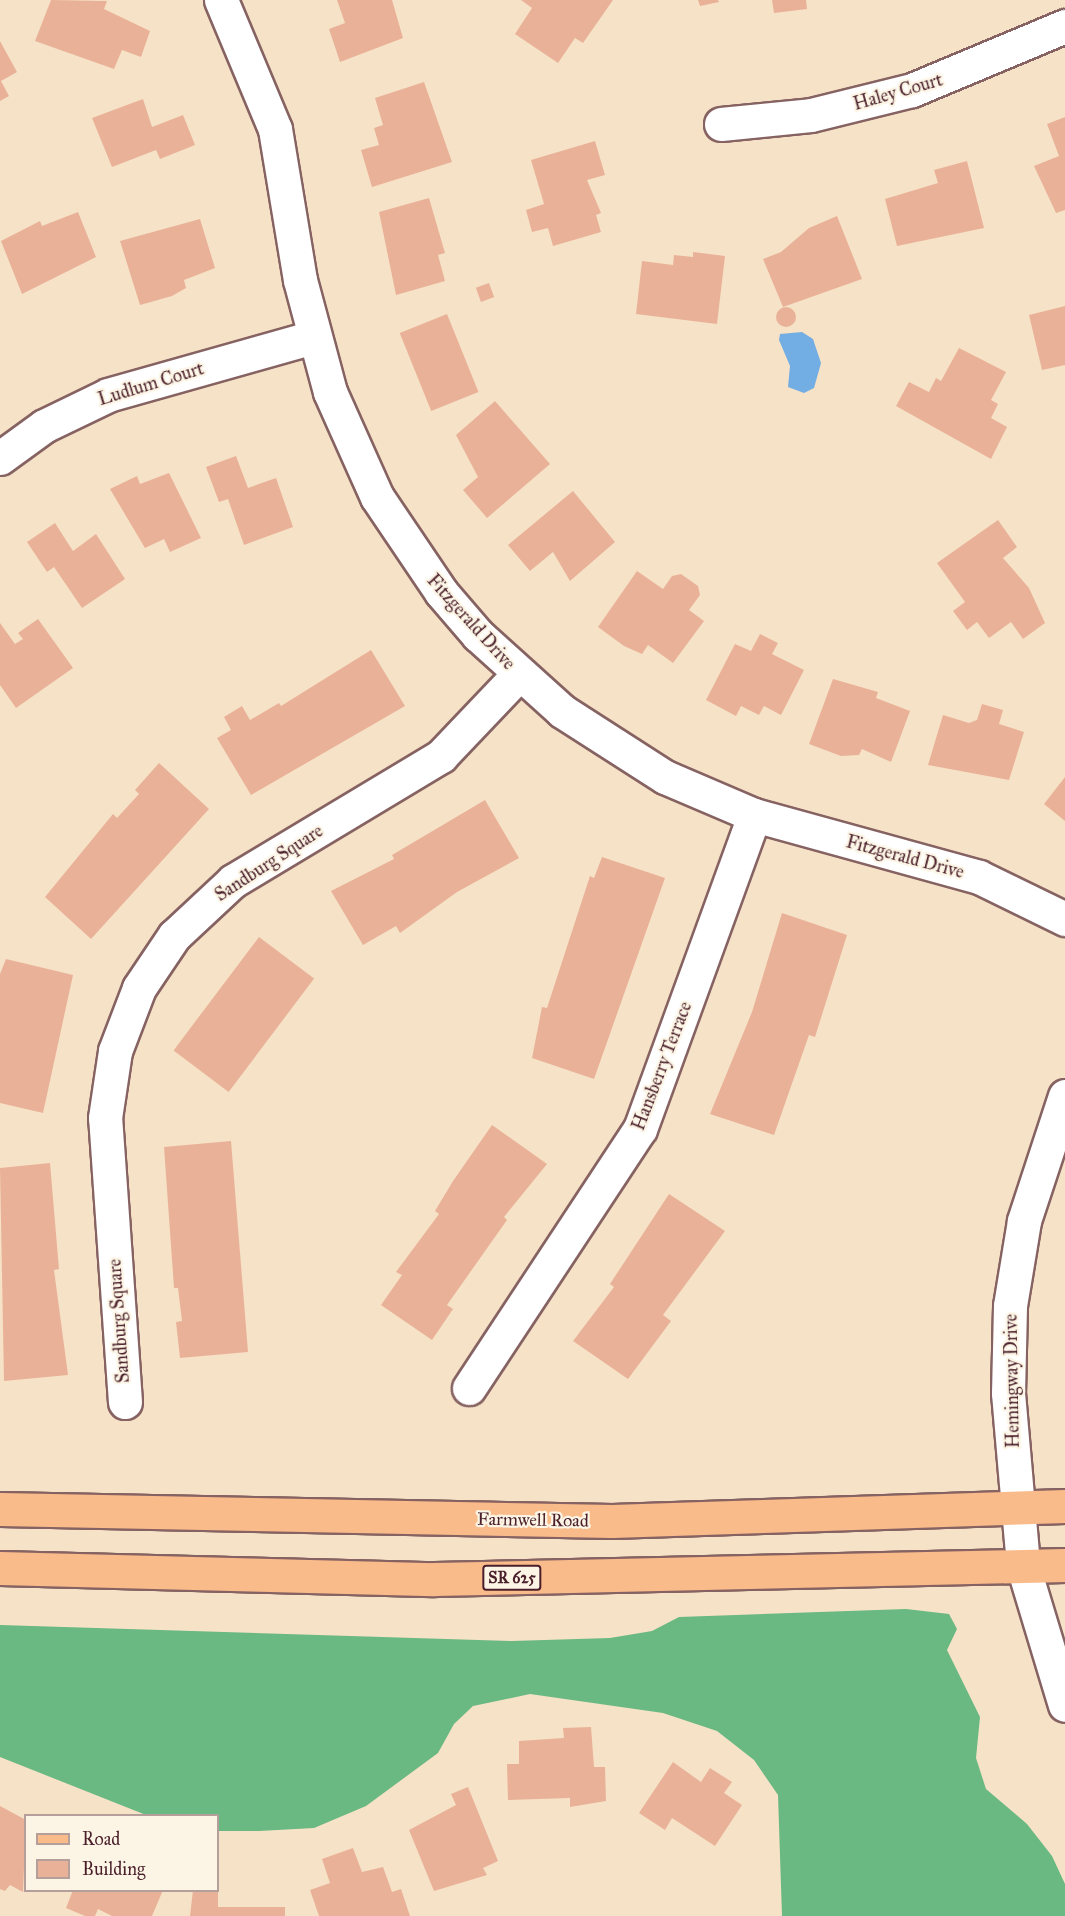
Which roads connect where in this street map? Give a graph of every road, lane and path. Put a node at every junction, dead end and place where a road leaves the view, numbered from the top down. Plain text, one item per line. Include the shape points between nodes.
1 (221, 0) edge
2 (1065, 26) edge
3 (721, 124) dead end
4 (313, 337) junction
5 (0, 458) edge
6 (518, 675) junction
7 (754, 814) junction
8 (1065, 919) edge
9 (1065, 1096) edge
10 (470, 1388) dead end
11 (125, 1402) dead end
12 (1065, 1506) edge
13 (1017, 1507) junction
14 (0, 1509) edge
15 (1065, 1565) edge
16 (1023, 1566) junction
17 (0, 1568) edge
18 (1065, 1705) edge

1 - 4 street, Fitzgerald Drive via 239,36 281,154
2 - 3 street, Haley Court via 912,90 811,114
4 - 5 street, Ludlum Court via 108,395 44,426
4 - 6 street, Fitzgerald Drive via 330,392 377,497 441,592
6 - 7 street, Fitzgerald Drive via 596,736 665,777
6 - 11 street, Sandburg Square via 441,756 233,881 174,936 140,988 115,1051 105,1118
7 - 8 street, Fitzgerald Drive via 980,877
7 - 10 street, Hansberry Terrace via 640,1129
9 - 13 street, Hemingway Drive via 1037,1172 1010,1306 1008,1393
12 - 13 main road, Farmwell Road
13 - 14 main road, Farmwell Road via 612,1521
13 - 16 street, Hemingway Drive
15 - 16 main road, SR 625
16 - 17 main road, SR 625 via 434,1579
16 - 18 street, Hemingway Drive

